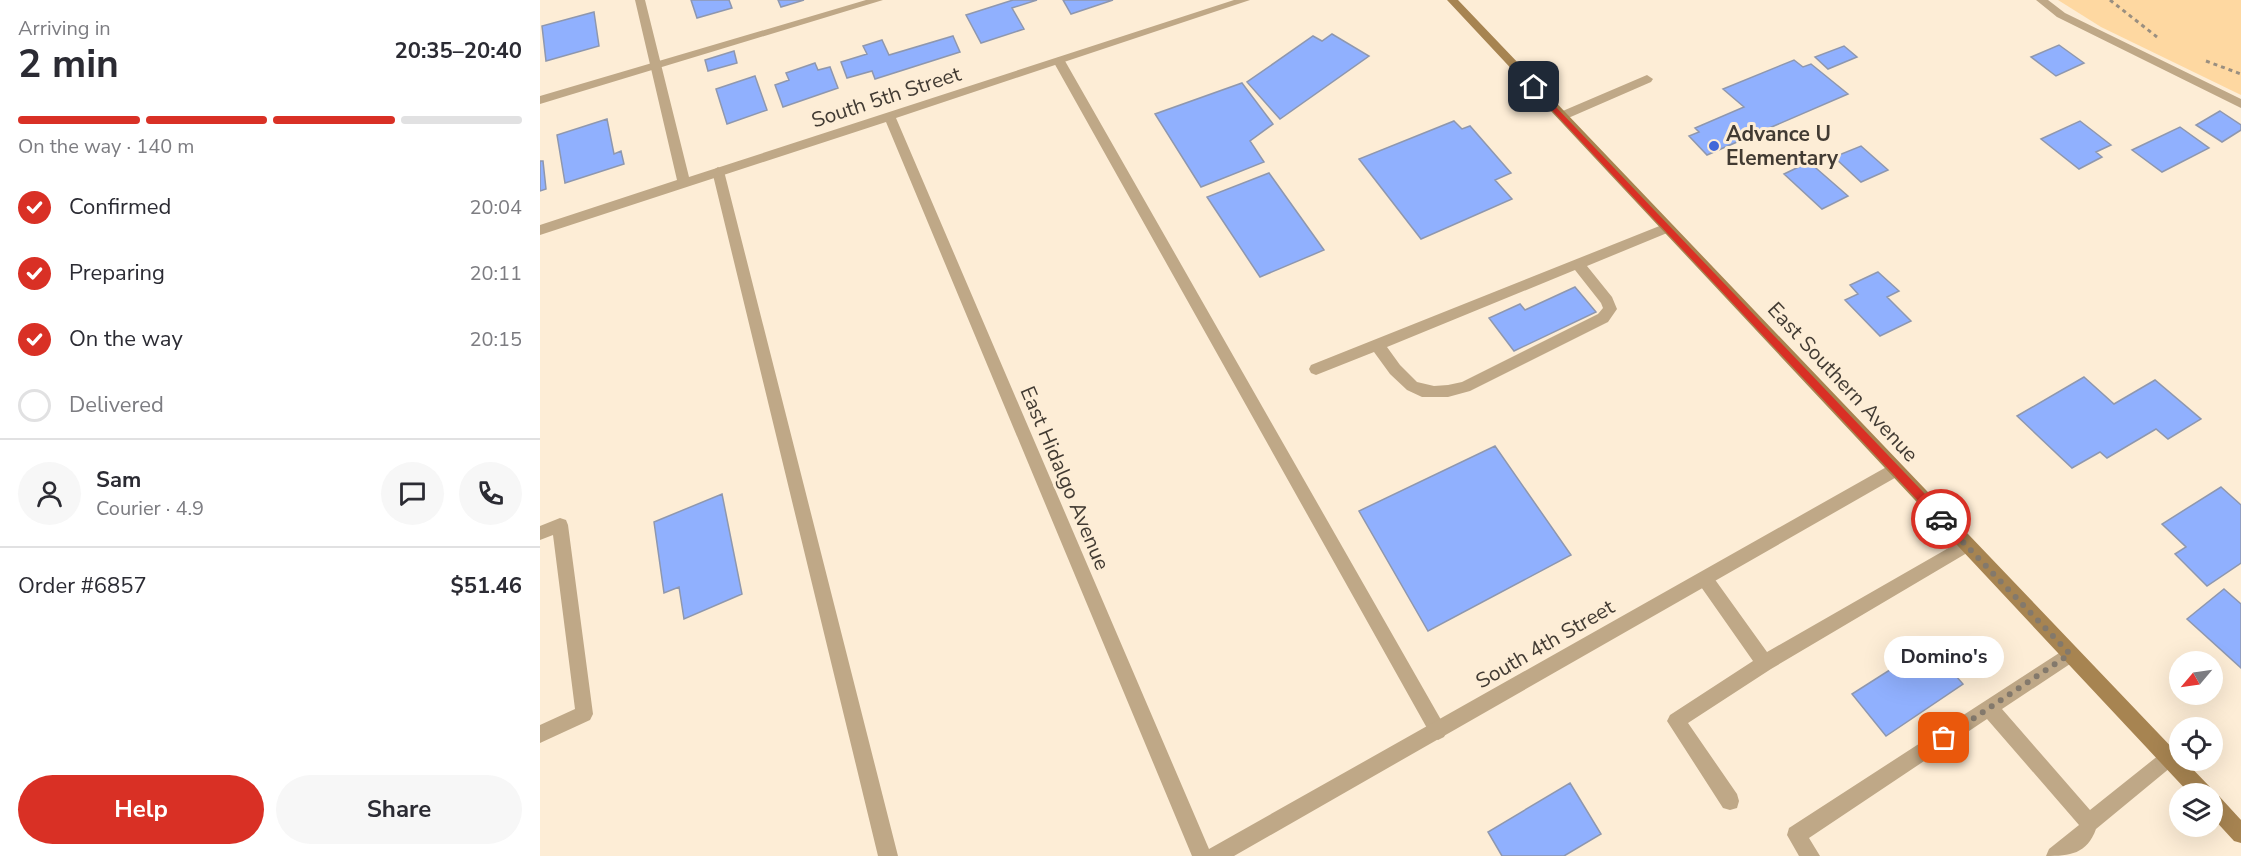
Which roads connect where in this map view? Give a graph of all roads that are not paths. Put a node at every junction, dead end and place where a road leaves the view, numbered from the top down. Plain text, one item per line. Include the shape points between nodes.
1 (640, 0) edge
2 (878, 0) edge
3 (1245, 0) edge
4 (1452, 0) edge
5 (2041, 0) edge
6 (1221, 4) edge
7 (1059, 61) junction
8 (656, 66) junction
9 (1647, 79) dead end
10 (540, 100) edge
11 (2241, 104) edge
12 (1562, 116) junction
13 (890, 117) junction
14 (718, 171) junction
15 (684, 182) junction
16 (1667, 228) junction
17 (540, 230) edge
18 (1578, 264) junction
19 (1377, 344) junction
20 (1316, 369) dead end
21 (1895, 470) junction
22 (540, 534) edge
23 (1966, 545) junction
24 (1706, 579) junction
25 (2070, 654) junction
26 (1765, 663) junction
27 (1989, 708) junction
28 (1438, 731) junction
29 (540, 734) edge
30 (2169, 757) edge
31 (2169, 759) edge
32 (2182, 771) edge
33 (2193, 783) edge
34 (1730, 801) dead end
35 (2223, 815) edge
36 (2090, 823) junction
37 (2241, 834) edge
38 (888, 856) edge
39 (1202, 856) edge
40 (1215, 856) edge
41 (1810, 856) edge
42 (2056, 856) edge

1 - 8 street
2 - 8 street
3 - 6 street, South 5th Street
4 - 12 main road, East Southern Avenue
5 - 11 street via 2061,15
6 - 7 street, South 5th Street
7 - 13 street, South 5th Street
7 - 28 street
8 - 10 street
8 - 15 street
9 - 12 street
12 - 16 main road, East Southern Avenue
13 - 14 street, South 5th Street
13 - 39 street, East Hidalgo Avenue
14 - 15 street, South 5th Street
14 - 38 street
15 - 17 street, South 5th Street
16 - 18 street
16 - 21 main road, East Southern Avenue
18 - 19 street
18 - 19 street via 1607,301 1610,309 1603,318 1465,387 1443,394 1413,388
19 - 20 street
21 - 23 main road, East Southern Avenue
21 - 24 street, South 4th Street
22 - 29 street via 560,525 584,714
23 - 25 main road, East Southern Avenue
23 - 26 street
24 - 26 street
24 - 28 street, South 4th Street
25 - 27 street
25 - 30 main road, East Southern Avenue
26 - 34 street via 1676,721
27 - 36 street
27 - 41 street via 1796,836
28 - 40 street, South 4th Street
31 - 36 street
32 - 33 main road, East Southern Avenue
35 - 37 main road
36 - 42 street via 2085,834

